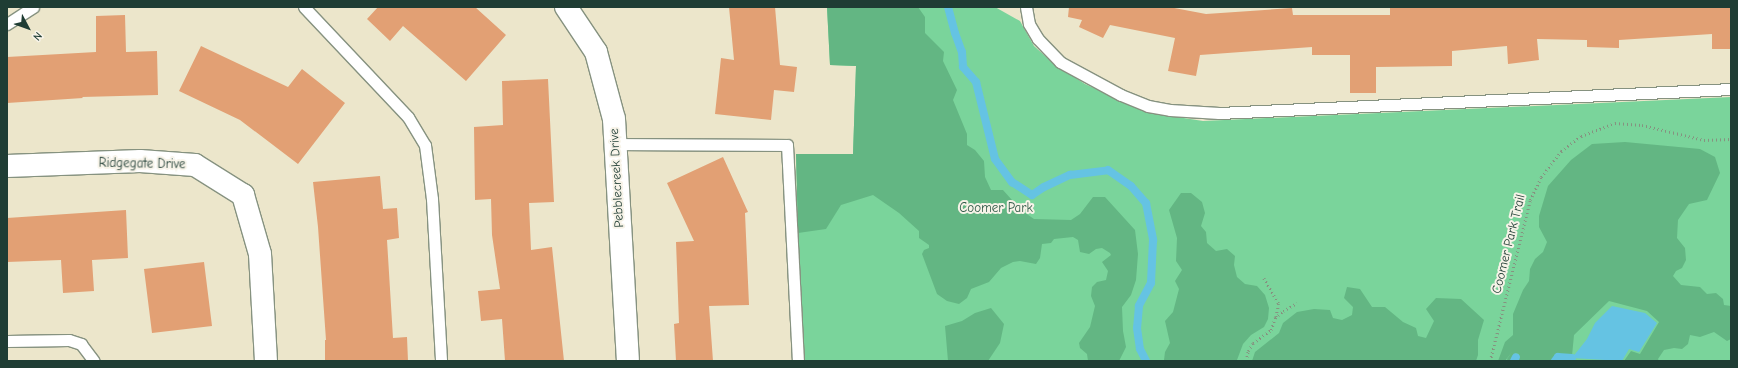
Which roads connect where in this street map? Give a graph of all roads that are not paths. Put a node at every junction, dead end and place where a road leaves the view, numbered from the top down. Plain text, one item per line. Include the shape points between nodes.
1 (33, 7) edge
2 (304, 7) edge
3 (566, 7) edge
4 (1026, 7) edge
5 (7, 24) edge
6 (1731, 90) edge
7 (615, 144) junction
8 (7, 166) edge
9 (7, 341) edge
10 (94, 361) edge
11 (266, 361) edge
12 (441, 361) edge
13 (628, 361) edge
14 (798, 361) edge

1 - 5 lane
2 - 12 lane via 408,117 425,145 432,199
3 - 7 street, Pebblecreek Drive via 596,52 614,119
4 - 6 lane via 1029,24 1038,39 1060,62 1121,95 1148,106 1170,110 1219,113
7 - 13 street, Pebblecreek Drive
7 - 14 lane via 787,145
8 - 11 street, Ridgegate Drive via 140,161 195,165 243,195 260,254
9 - 10 lane via 69,340 81,344

